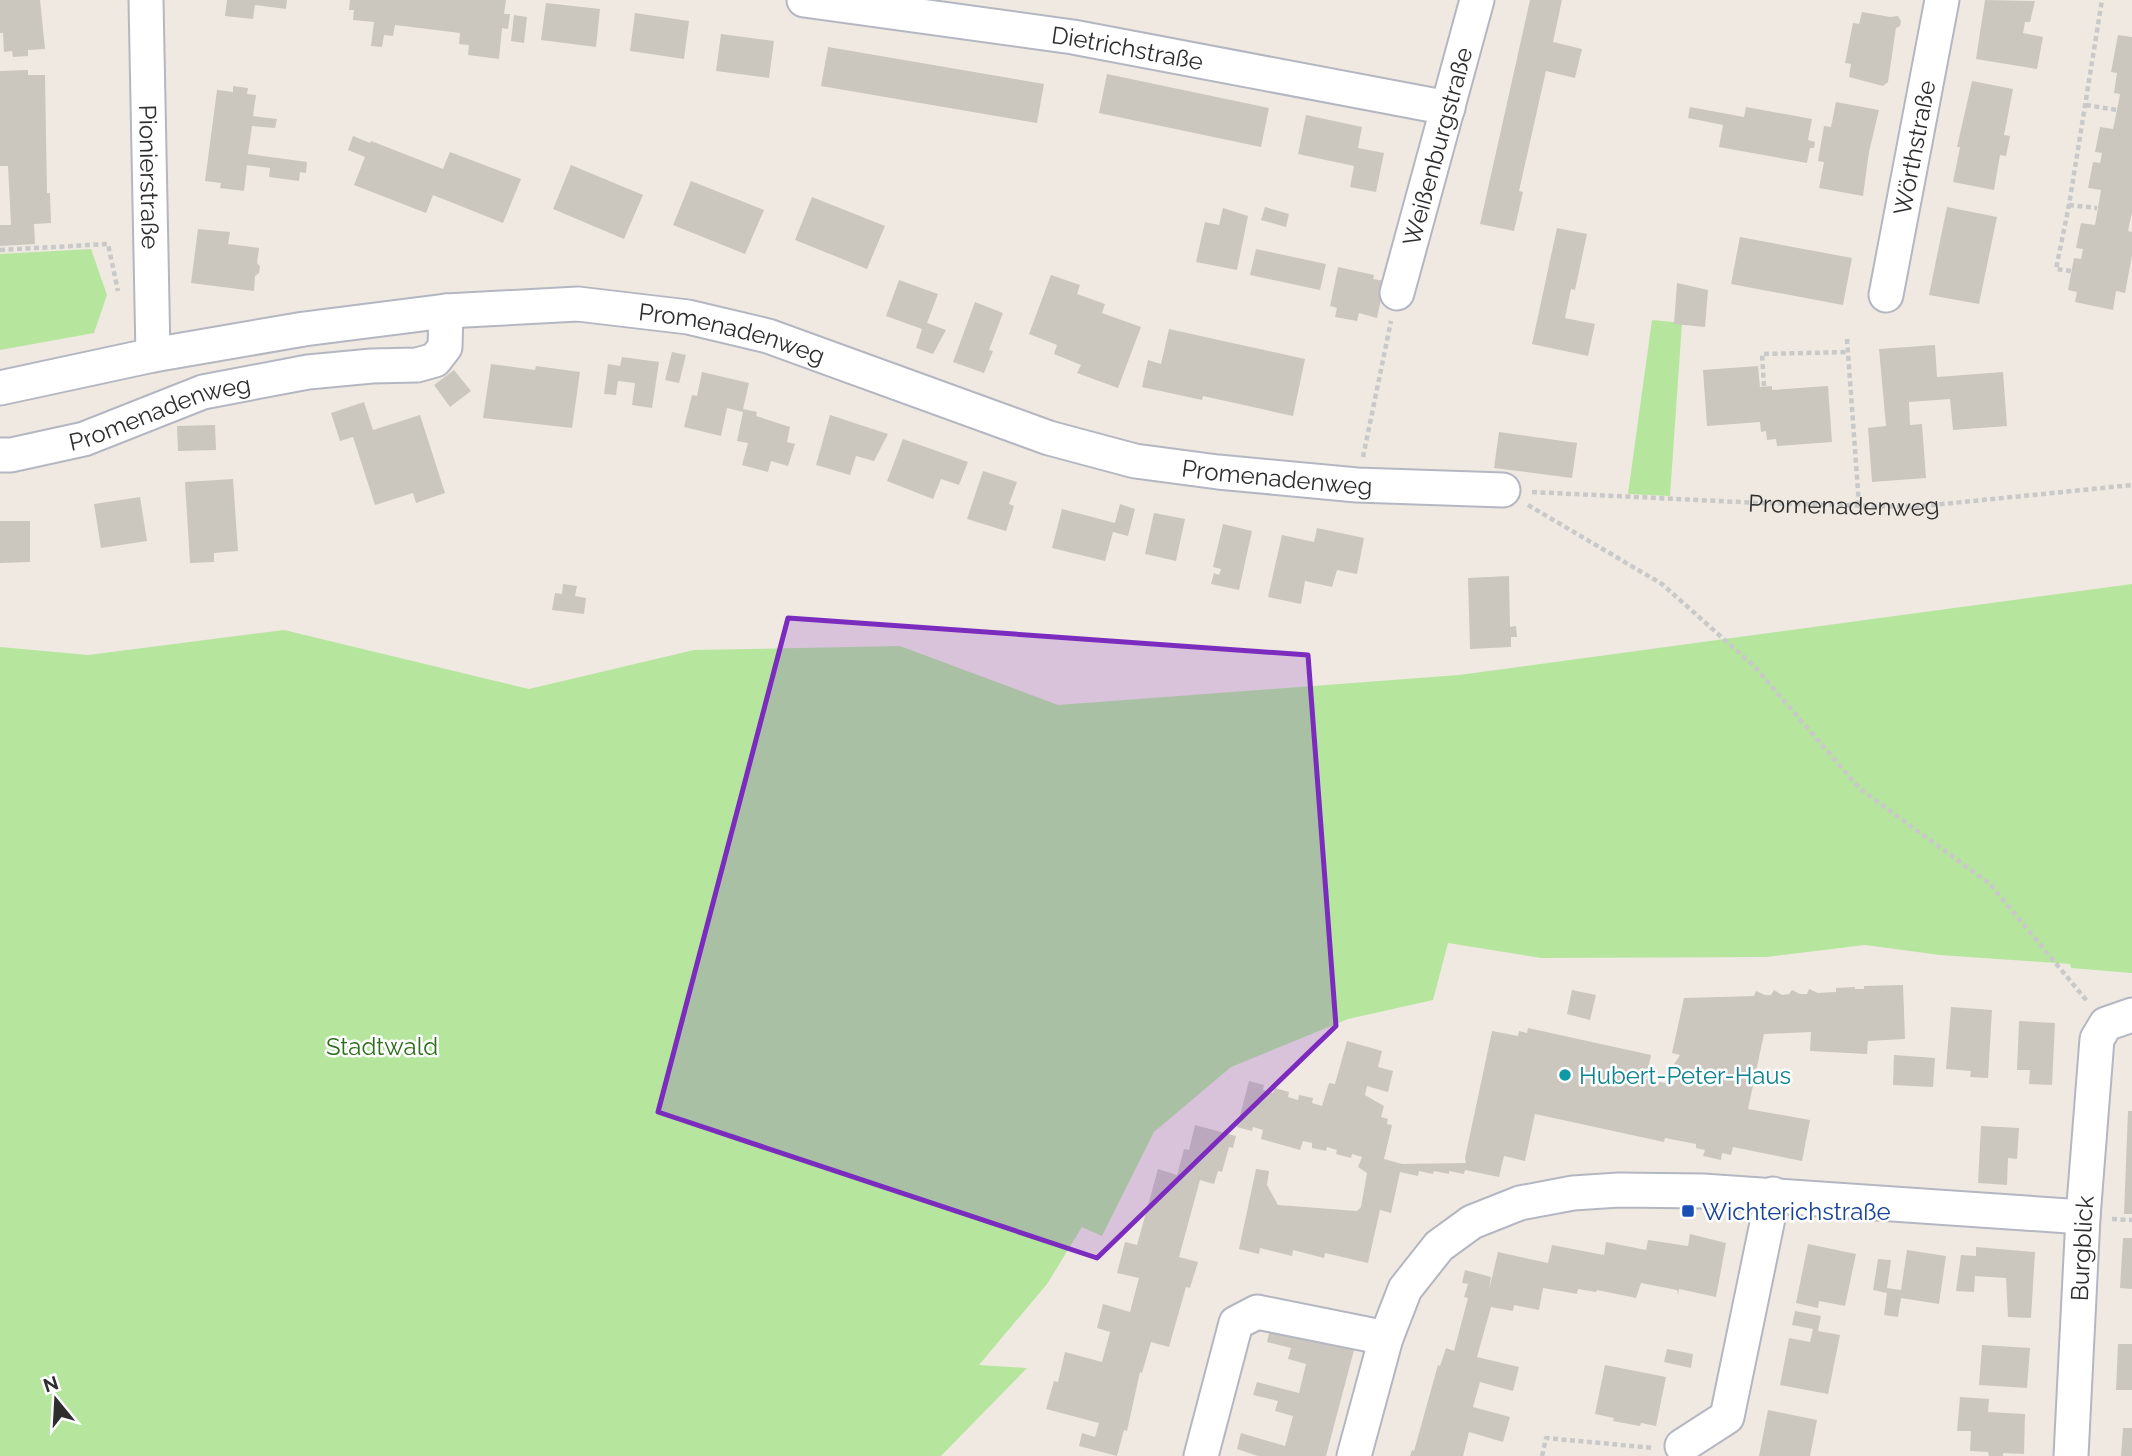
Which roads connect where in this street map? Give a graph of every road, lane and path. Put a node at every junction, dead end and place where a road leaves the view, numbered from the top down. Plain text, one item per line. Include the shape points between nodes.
1 (146, 0) edge
2 (804, 0) edge
3 (1477, 0) edge
4 (1942, 0) edge
5 (2102, 0) edge
6 (2086, 105) junction
7 (1448, 108) junction
8 (2117, 110) dead end
9 (2069, 205) junction
10 (2097, 208) dead end
11 (0, 250) edge
12 (2071, 271) dead end
13 (119, 292) dead end
14 (1397, 293) joint
15 (1886, 295) dead end
16 (446, 311) junction
17 (1847, 339) dead end
18 (1848, 352) junction
19 (153, 355) junction
20 (1764, 386) dead end
21 (0, 388) edge
22 (0, 455) edge
23 (1357, 485) junction
24 (2132, 485) edge
25 (1503, 490) junction
26 (1859, 505) junction
27 (2112, 1026) edge
28 (1773, 1195) junction
29 (2083, 1217) junction
30 (1386, 1338) junction
31 (1670, 1447) joint
32 (1201, 1456) edge
33 (1354, 1456) edge
34 (1542, 1456) edge
35 (2071, 1456) edge

1 - 19 street, Pionierstraße
2 - 7 street, Dietrichstraße via 1073,37
3 - 7 street, Weißenburgstraße
4 - 15 street, Wörthstraße
5 - 6 path
6 - 8 path
6 - 9 path
7 - 14 street, Weißenburgstraße
9 - 10 path
9 - 12 path via 2056,269
11 - 13 path via 108,244
14 - 23 path
16 - 19 street, Promenadenweg
16 - 22 street, Promenadenweg via 445,346 435,360 417,366 307,372 203,392 84,439
16 - 23 street, Promenadenweg via 578,304 688,317 768,337 1049,438 1135,461
17 - 18 path
18 - 20 path via 1762,354
18 - 26 path
19 - 21 street, Promenadenweg
23 - 25 street, Promenadenweg
24 - 26 path, Promenadenweg via 1913,507
25 - 26 path, Promenadenweg
25 - 27 path via 1662,584 1755,667 1859,788 1990,884
27 - 29 street, Burgblick
28 - 29 street
28 - 30 street via 1619,1190 1520,1203 1472,1222 1439,1246 1405,1289
28 - 31 street via 1727,1417
29 - 35 street, Burgblick
30 - 32 street via 1257,1312 1236,1323
30 - 33 street
31 - 34 path via 1546,1438

